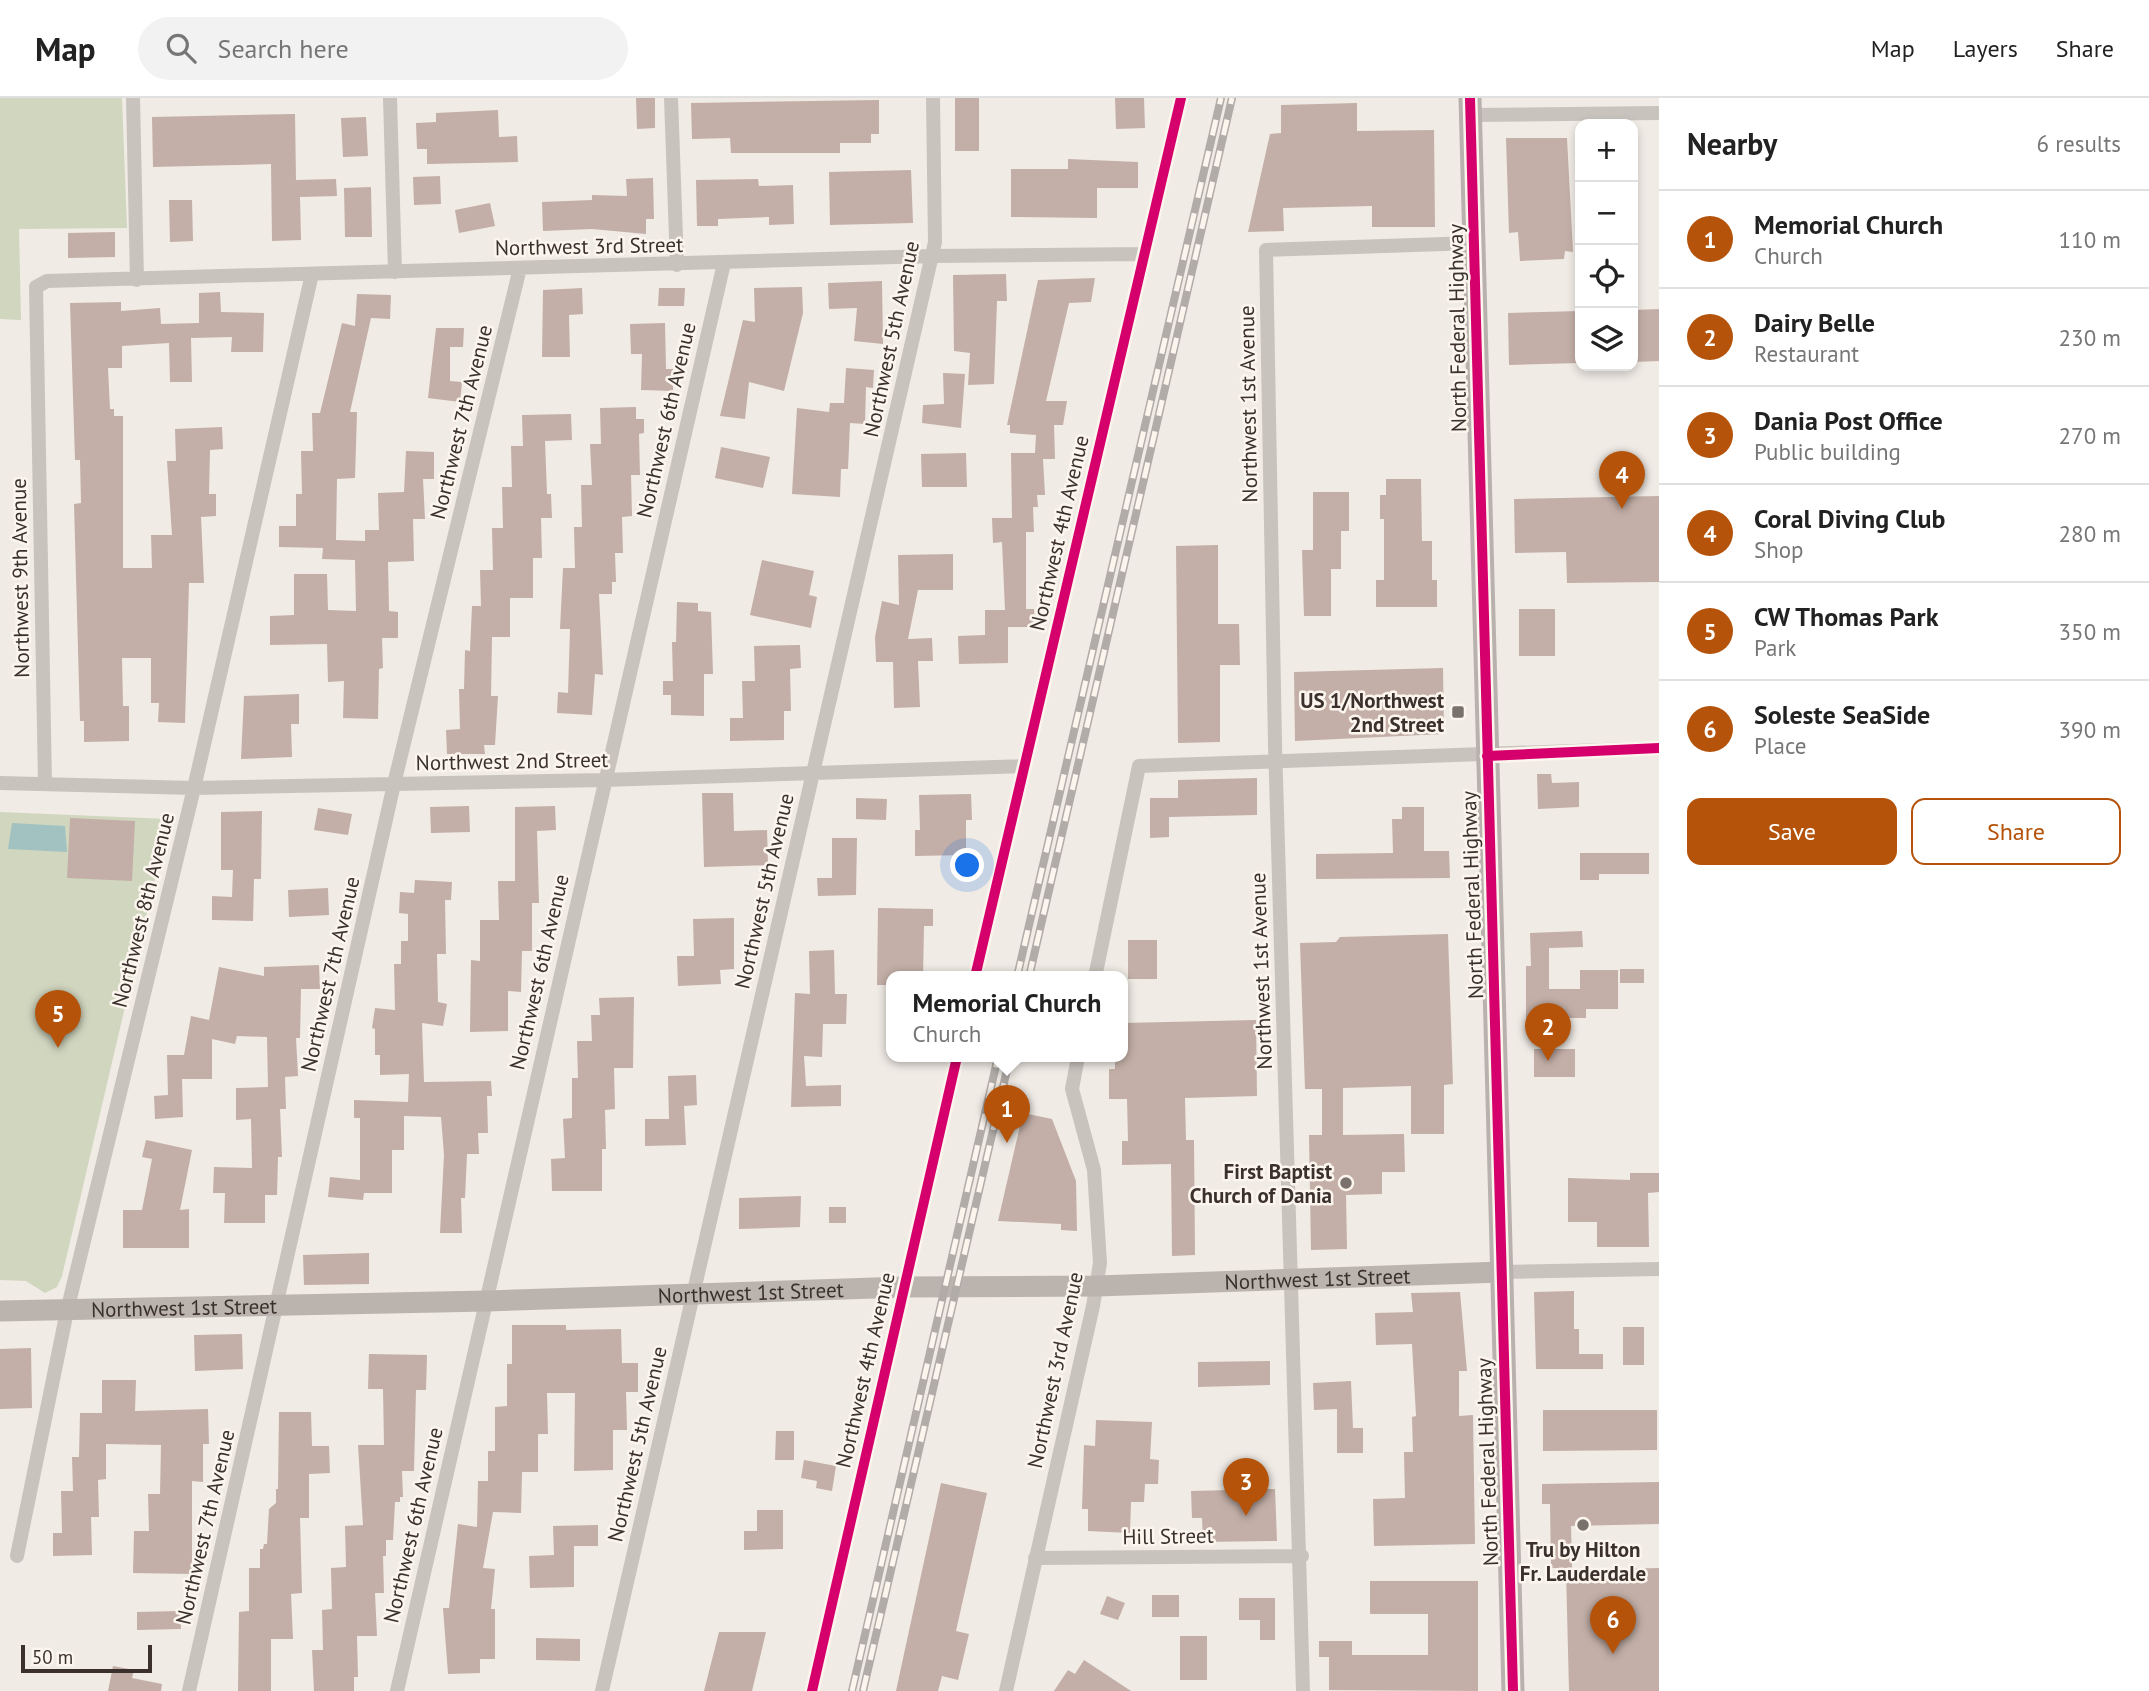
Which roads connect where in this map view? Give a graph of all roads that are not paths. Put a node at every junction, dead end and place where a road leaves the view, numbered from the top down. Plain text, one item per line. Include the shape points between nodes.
1 (133, 98) edge
2 (390, 98) edge
3 (671, 98) edge
4 (933, 98) edge
5 (1181, 98) edge
6 (1470, 106) edge
7 (1659, 113) edge
8 (1474, 243) junction
9 (1144, 254) junction
10 (932, 256) junction
11 (724, 263) junction
12 (677, 265) junction
13 (520, 268) junction
14 (395, 272) junction
15 (312, 274) junction
16 (137, 280) junction
17 (36, 287) joint
18 (1659, 748) edge
19 (1487, 756) junction
20 (1276, 763) junction
21 (1024, 766) junction
22 (813, 771) junction
23 (604, 780) junction
24 (0, 783) edge
25 (45, 784) junction
26 (394, 785) junction
27 (194, 788) junction
28 (976, 971) edge
29 (1096, 971) edge
30 (956, 1062) edge
31 (1077, 1062) edge
32 (1659, 1269) edge
33 (1502, 1272) junction
34 (1290, 1280) junction
35 (1097, 1286) junction
36 (904, 1287) junction
37 (692, 1294) junction
38 (487, 1301) junction
39 (278, 1305) junction
40 (0, 1311) edge
41 (67, 1311) junction
42 (17, 1556) dead end
43 (1301, 1556) junction
44 (1035, 1558) junction
45 (189, 1691) edge
46 (397, 1691) edge
47 (602, 1691) edge
48 (812, 1691) edge
49 (1006, 1691) edge
50 (1303, 1691) edge
51 (1513, 1691) edge

1 - 16 street
2 - 14 street
3 - 12 street
4 - 10 street, Northwest 5th Avenue via 936,230
5 - 9 street, Northwest 4th Avenue
6 - 7 street
6 - 8 main road, North Federal Highway
8 - 19 main road, North Federal Highway
8 - 20 street, Northwest 1st Avenue via 1266,250
9 - 10 street, Northwest 3rd Street
9 - 21 street, Northwest 4th Avenue
10 - 11 street, Northwest 3rd Street
10 - 22 street, Northwest 5th Avenue
11 - 12 street, Northwest 3rd Street
11 - 23 street, Northwest 6th Avenue
12 - 13 street, Northwest 3rd Street
13 - 14 street, Northwest 3rd Street
13 - 26 street, Northwest 7th Avenue
14 - 15 street, Northwest 3rd Street
15 - 16 street, Northwest 3rd Street
15 - 27 street, Northwest 8th Avenue
16 - 17 street, Northwest 3rd Street via 47,281
17 - 25 street, Northwest 9th Avenue
18 - 19 street
19 - 20 street
19 - 33 main road, North Federal Highway
20 - 29 street via 1139,766
20 - 34 street, Northwest 1st Avenue
21 - 22 street, Northwest 2nd Street
21 - 28 street, Northwest 4th Avenue
22 - 23 street, Northwest 2nd Street
22 - 37 street, Northwest 5th Avenue
23 - 26 street, Northwest 2nd Street
23 - 38 street, Northwest 6th Avenue
24 - 25 street, Northwest 2nd Street
25 - 27 street, Northwest 2nd Street
26 - 27 street, Northwest 2nd Street
26 - 39 street, Northwest 7th Avenue
27 - 41 street, Northwest 8th Avenue
30 - 36 street, Northwest 4th Avenue
31 - 35 street, Northwest 3rd Avenue via 1072,1089 1094,1170 1100,1263
32 - 33 street
33 - 34 street, Northwest 1st Street
33 - 51 main road, North Federal Highway
34 - 35 street, Northwest 1st Street
34 - 43 street, Northwest 1st Avenue
35 - 36 street, Northwest 1st Street
35 - 44 street, Northwest 3rd Avenue
36 - 37 street, Northwest 1st Street
36 - 48 street, Northwest 4th Avenue
37 - 38 street, Northwest 1st Street
37 - 47 street, Northwest 5th Avenue
38 - 39 street, Northwest 1st Street
38 - 46 street, Northwest 6th Avenue
39 - 41 street, Northwest 1st Street
39 - 45 street, Northwest 7th Avenue
40 - 41 street, Northwest 1st Street
41 - 42 street, Northwest 8th Avenue
43 - 44 street, Hill Street
43 - 50 street, Northwest 1st Avenue
44 - 49 street, Northwest 3rd Avenue

